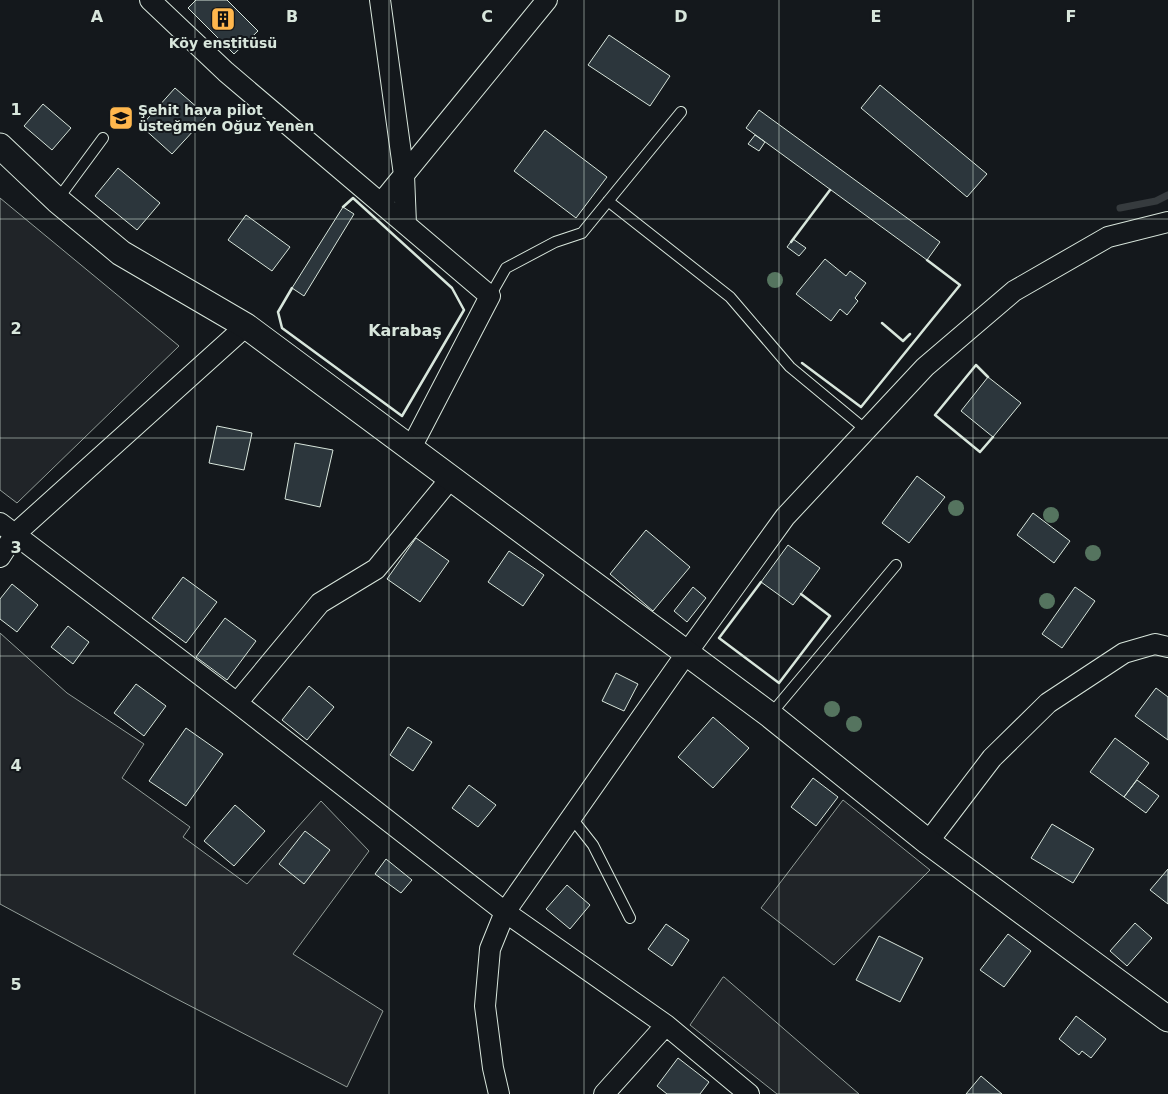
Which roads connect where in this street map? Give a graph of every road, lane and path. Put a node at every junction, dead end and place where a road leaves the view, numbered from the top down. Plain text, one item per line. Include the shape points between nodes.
1 (150, 0) edge
2 (380, 0) edge
3 (547, 0) edge
4 (681, 112) dead end
5 (104, 138) dead end
6 (0, 146) edge
7 (404, 175) junction
8 (57, 200) junction
9 (608, 201) junction
10 (381, 203) junction
11 (1168, 222) edge
12 (406, 224) junction
13 (490, 296) junction
14 (246, 326) junction
15 (866, 430) junction
16 (411, 448) junction
17 (451, 478) junction
18 (7, 528) edge
19 (0, 557) edge
20 (896, 565) dead end
21 (1168, 647) edge
22 (686, 654) junction
23 (237, 703) junction
24 (770, 715) junction
25 (571, 817) junction
26 (928, 842) junction
27 (505, 912) junction
28 (630, 918) dead end
29 (1168, 1019) edge
30 (666, 1025) junction
31 (499, 1094) edge
32 (604, 1094) edge
33 (749, 1094) edge

1 - 10 street via 226,72
2 - 7 street
3 - 7 street
4 - 9 lane
5 - 8 lane
6 - 8 street
7 - 10 street
7 - 12 street
8 - 14 street via 121,254
9 - 13 lane via 582,233 555,242 506,268
9 - 15 lane via 730,297 790,366
10 - 12 street
11 - 15 street via 1108,237 1014,291 925,366
12 - 13 street
13 - 16 street
14 - 16 street
14 - 18 street
15 - 22 street via 785,518
16 - 17 street
17 - 22 street
17 - 23 street via 376,569 320,603
18 - 19 street
18 - 23 street
20 - 24 lane
21 - 26 street via 1156,644 1124,652 1048,703 992,758
22 - 24 street
22 - 25 street
23 - 27 street
24 - 26 street
25 - 27 street
25 - 28 lane via 593,845
26 - 29 street
27 - 30 street
27 - 31 street via 490,948 485,1006
30 - 32 street
30 - 33 street

